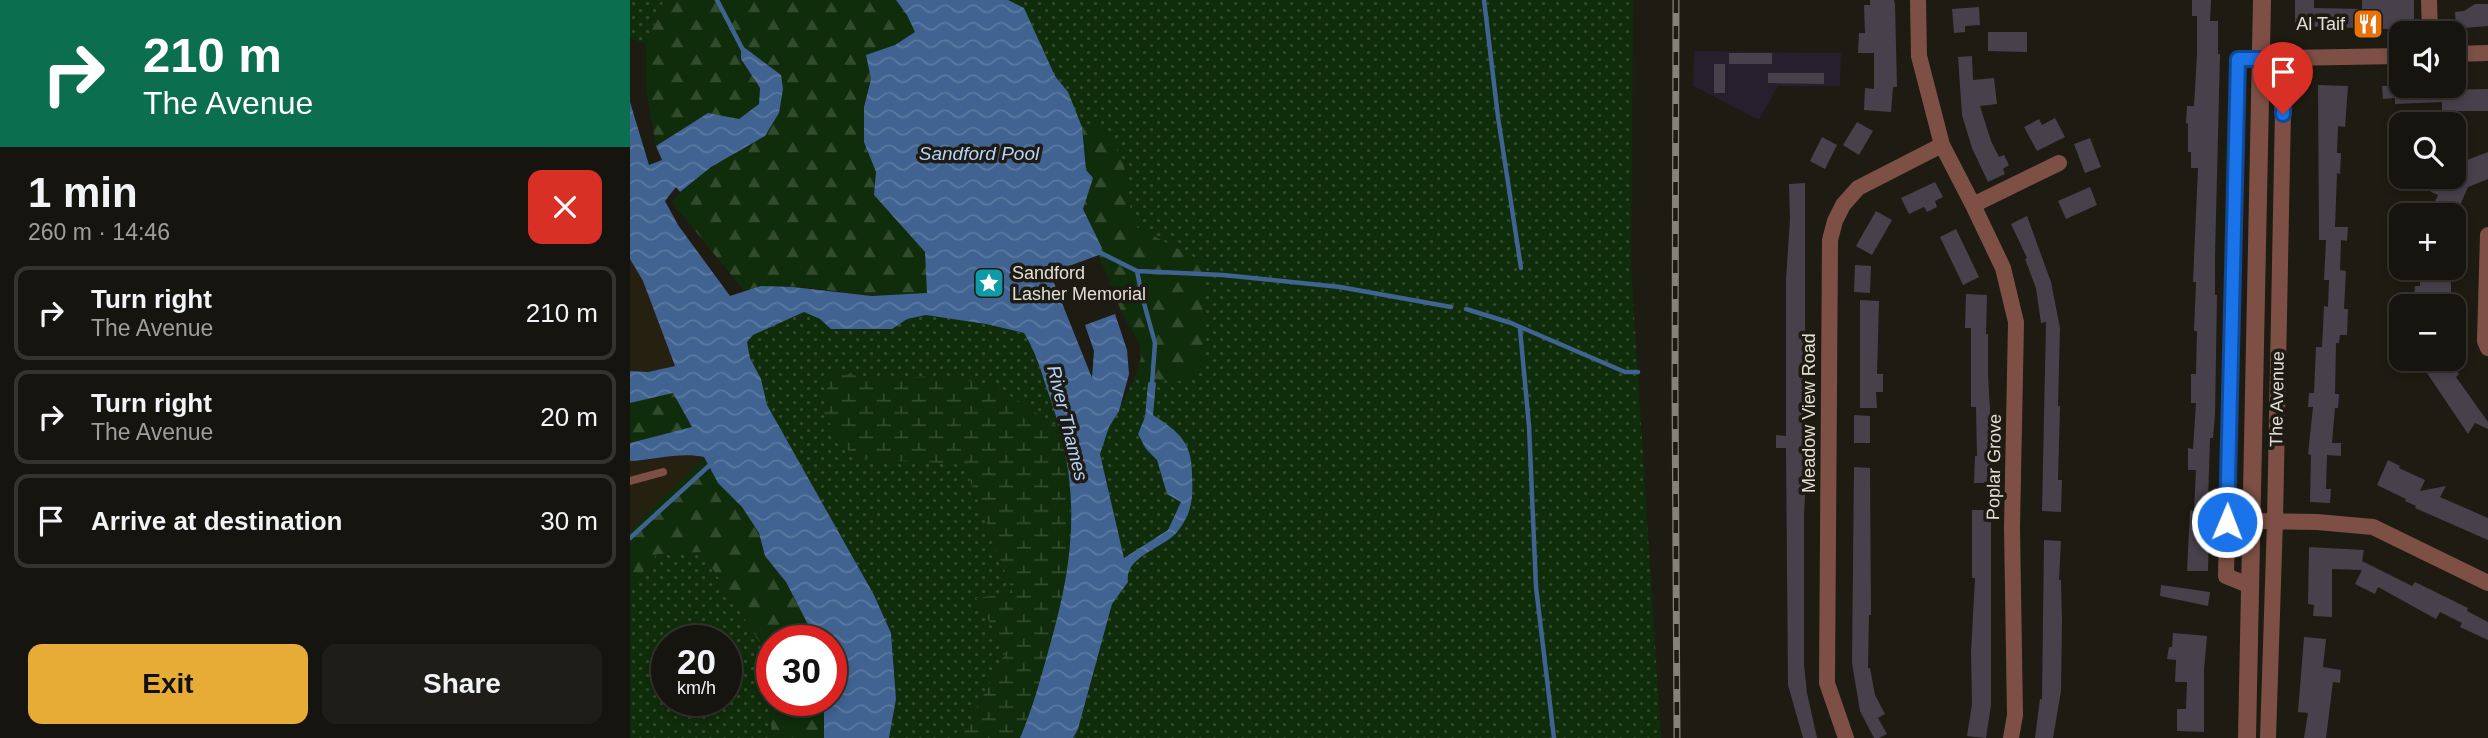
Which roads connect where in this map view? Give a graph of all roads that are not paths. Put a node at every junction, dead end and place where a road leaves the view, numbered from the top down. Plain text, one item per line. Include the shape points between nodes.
1 (1919, 0) edge
2 (2262, 0) edge
3 (2429, 0) edge
4 (2430, 21) edge
5 (2488, 53) edge
6 (2466, 54) edge
7 (2389, 56) edge
8 (2261, 59) junction
9 (2284, 59) junction
10 (1942, 145) junction
11 (2059, 163) dead end
12 (1973, 205) junction
13 (2488, 235) edge
14 (2488, 348) edge
15 (663, 472) dead end
16 (630, 481) edge
17 (2253, 521) junction
18 (2275, 521) junction
19 (2488, 583) edge
20 (2251, 586) junction
21 (1846, 738) edge
22 (2011, 738) edge
23 (2247, 738) edge
24 (2268, 738) edge

1 - 10 street, Poplar Grove via 1919,56
2 - 8 street, The Avenue
3 - 4 street
5 - 6 street
7 - 9 street
8 - 9 street
8 - 17 street, The Avenue
8 - 20 street via 2238,59 2226,576
9 - 18 street, The Avenue
10 - 12 street, Poplar Grove
10 - 21 street, Meadow View Road via 1858,188 1843,205 1830,240 1827,683
11 - 12 street
12 - 22 street, Poplar Grove via 2003,268 2016,323 2015,715
13 - 14 street
15 - 16 lane
17 - 18 street
17 - 20 street, The Avenue
18 - 19 street via 2373,527
18 - 24 street, The Avenue
20 - 23 street, The Avenue

